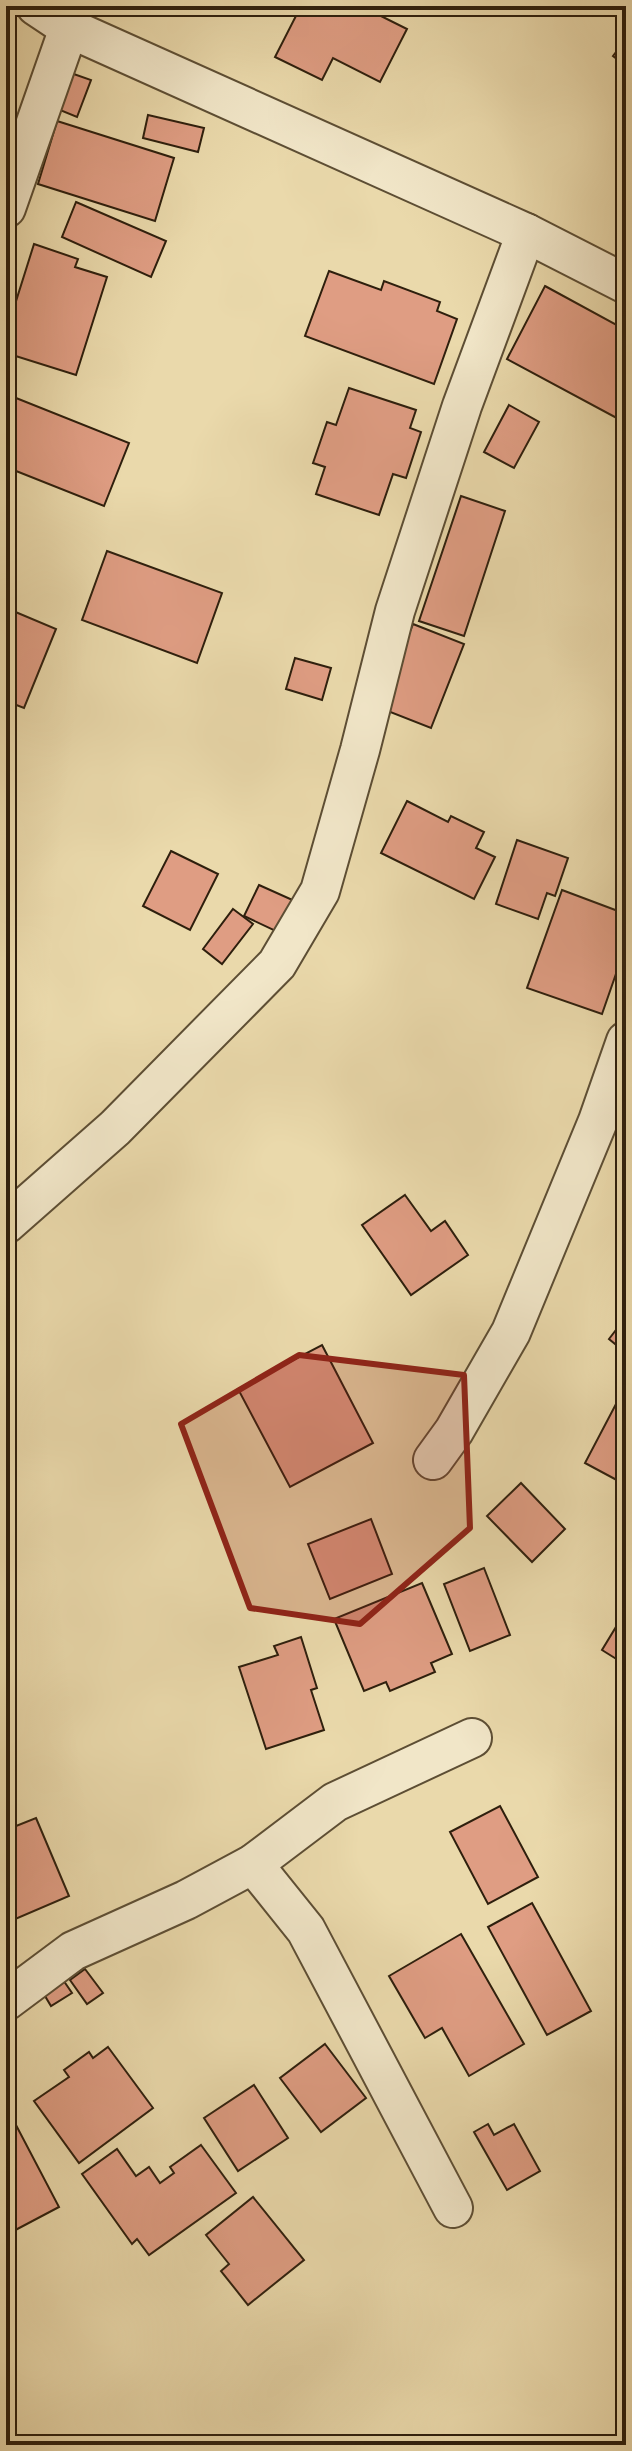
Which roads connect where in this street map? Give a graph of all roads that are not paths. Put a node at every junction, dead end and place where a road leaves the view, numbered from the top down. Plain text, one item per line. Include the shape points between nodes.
1 (36, 6) edge
2 (69, 28) junction
3 (6, 208) edge
4 (526, 233) junction
5 (626, 284) edge
6 (626, 1041) edge
7 (6, 1224) edge
8 (433, 1460) dead end
9 (472, 1738) dead end
10 (253, 1864) junction
11 (6, 2001) edge
12 (453, 2208) dead end

1 - 2 street
2 - 3 street
2 - 4 street
4 - 5 street
4 - 7 street via 395,611 320,891 277,964 115,1128
6 - 8 street via 511,1332
9 - 10 street via 335,1802
10 - 11 street via 73,1951
10 - 12 street via 306,1930

